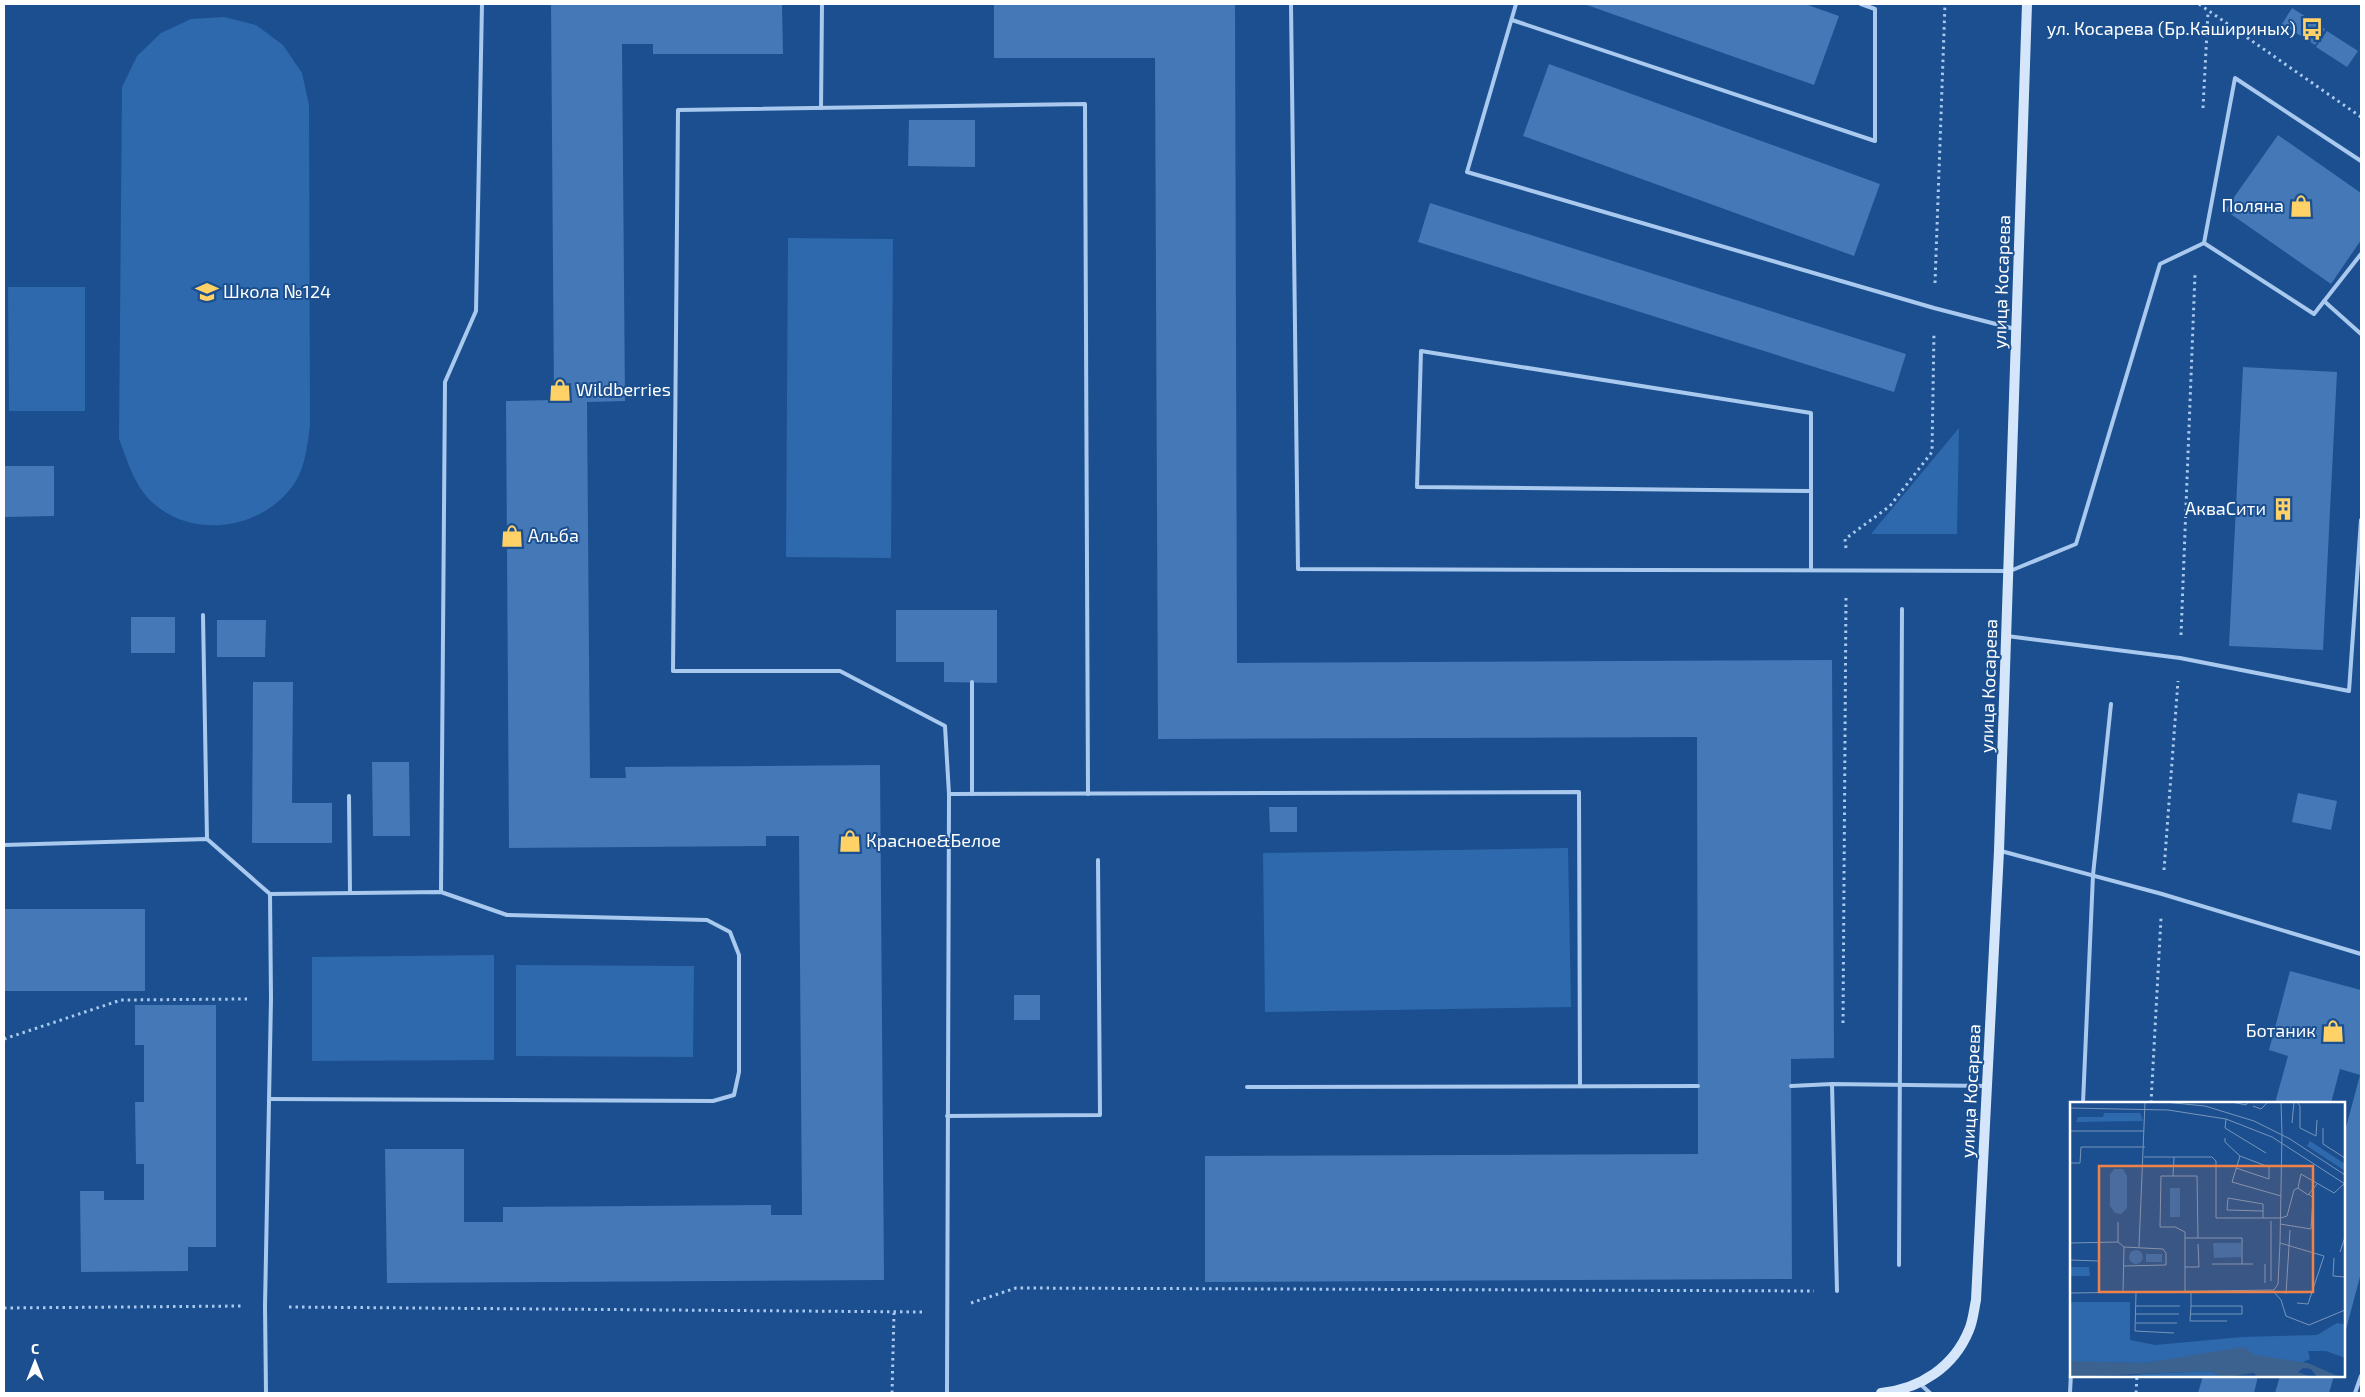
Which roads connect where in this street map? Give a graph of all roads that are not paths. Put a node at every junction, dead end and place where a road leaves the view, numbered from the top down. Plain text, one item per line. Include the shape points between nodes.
1 (482, 4) edge
2 (822, 4) edge
3 (1291, 4) edge
4 (1516, 4) edge
5 (1861, 4) edge
6 (2027, 4) edge
7 (1512, 20) junction
8 (821, 108) junction
9 (2361, 161) edge
10 (2204, 243) junction
11 (2361, 254) edge
12 (2324, 302) junction
13 (2017, 330) junction
14 (2361, 334) edge
15 (1810, 491) junction
16 (2361, 520) edge
17 (1811, 570) junction
18 (2010, 571) junction
19 (1902, 609) dead end
20 (203, 615) dead end
21 (2007, 636) junction
22 (972, 682) dead end
23 (2111, 704) dead end
24 (948, 794) junction
25 (972, 794) junction
26 (1088, 794) junction
27 (349, 796) dead end
28 (207, 839) junction
29 (4, 845) edge
30 (1999, 851) junction
31 (1098, 860) dead end
32 (2093, 875) junction
33 (441, 892) junction
34 (350, 893) junction
35 (270, 894) junction
36 (2361, 954) edge
37 (1832, 1084) junction
38 (1900, 1085) junction
39 (1580, 1086) junction
40 (1698, 1086) dead end
41 (1791, 1086) dead end
42 (1987, 1086) junction
43 (1247, 1087) dead end
44 (270, 1099) junction
45 (2083, 1102) edge
46 (947, 1116) junction
47 (1899, 1265) dead end
48 (1837, 1291) road end
49 (2361, 1376) edge
50 (2071, 1377) edge
51 (1919, 1383) junction
52 (266, 1393) edge
53 (947, 1393) edge
54 (1881, 1393) edge
55 (1930, 1393) edge
56 (2070, 1393) edge
57 (2356, 1393) edge

1 - 33 lane via 476,311 445,382
2 - 8 lane
3 - 17 lane via 1298,569
4 - 7 lane
5 - 7 lane via 1875,10 1875,140
6 - 13 main road, улица Косарева
7 - 13 lane via 1466,172
8 - 24 lane via 678,110 673,671 840,671 945,726
8 - 26 lane via 1085,104
9 - 10 lane via 2235,78
10 - 12 lane via 2314,314
10 - 18 lane via 2160,264 2076,544
11 - 12 lane
12 - 14 lane
13 - 18 main road, улица Косарева
15 - 15 lane via 1417,487 1421,351 1811,413
15 - 17 lane
16 - 21 lane via 2349,690 2180,658
17 - 18 lane
18 - 21 main road, улица Косарева
19 - 38 lane
20 - 28 lane
21 - 30 main road, улица Косарева
22 - 25 lane
23 - 32 lane
24 - 25 lane
24 - 46 lane
25 - 26 lane
26 - 39 lane via 1579,792
27 - 34 lane
28 - 29 lane
28 - 35 lane
30 - 32 lane
30 - 42 main road, улица Косарева
31 - 46 lane via 1100,1115
32 - 36 lane
32 - 45 lane
33 - 34 lane
33 - 44 lane via 508,915 707,920 730,932 740,955 740,1072 734,1094 713,1101
34 - 35 lane
35 - 44 lane
37 - 38 lane
37 - 41 lane
37 - 48 lane
38 - 42 lane
38 - 47 lane
39 - 40 lane
39 - 43 lane
42 - 51 main road, улица Косарева via 1976,1300 1970,1328 1962,1346 1948,1363
44 - 52 lane
46 - 53 lane
49 - 57 lane
50 - 56 lane
51 - 54 main road, улица Косарева
51 - 55 lane

